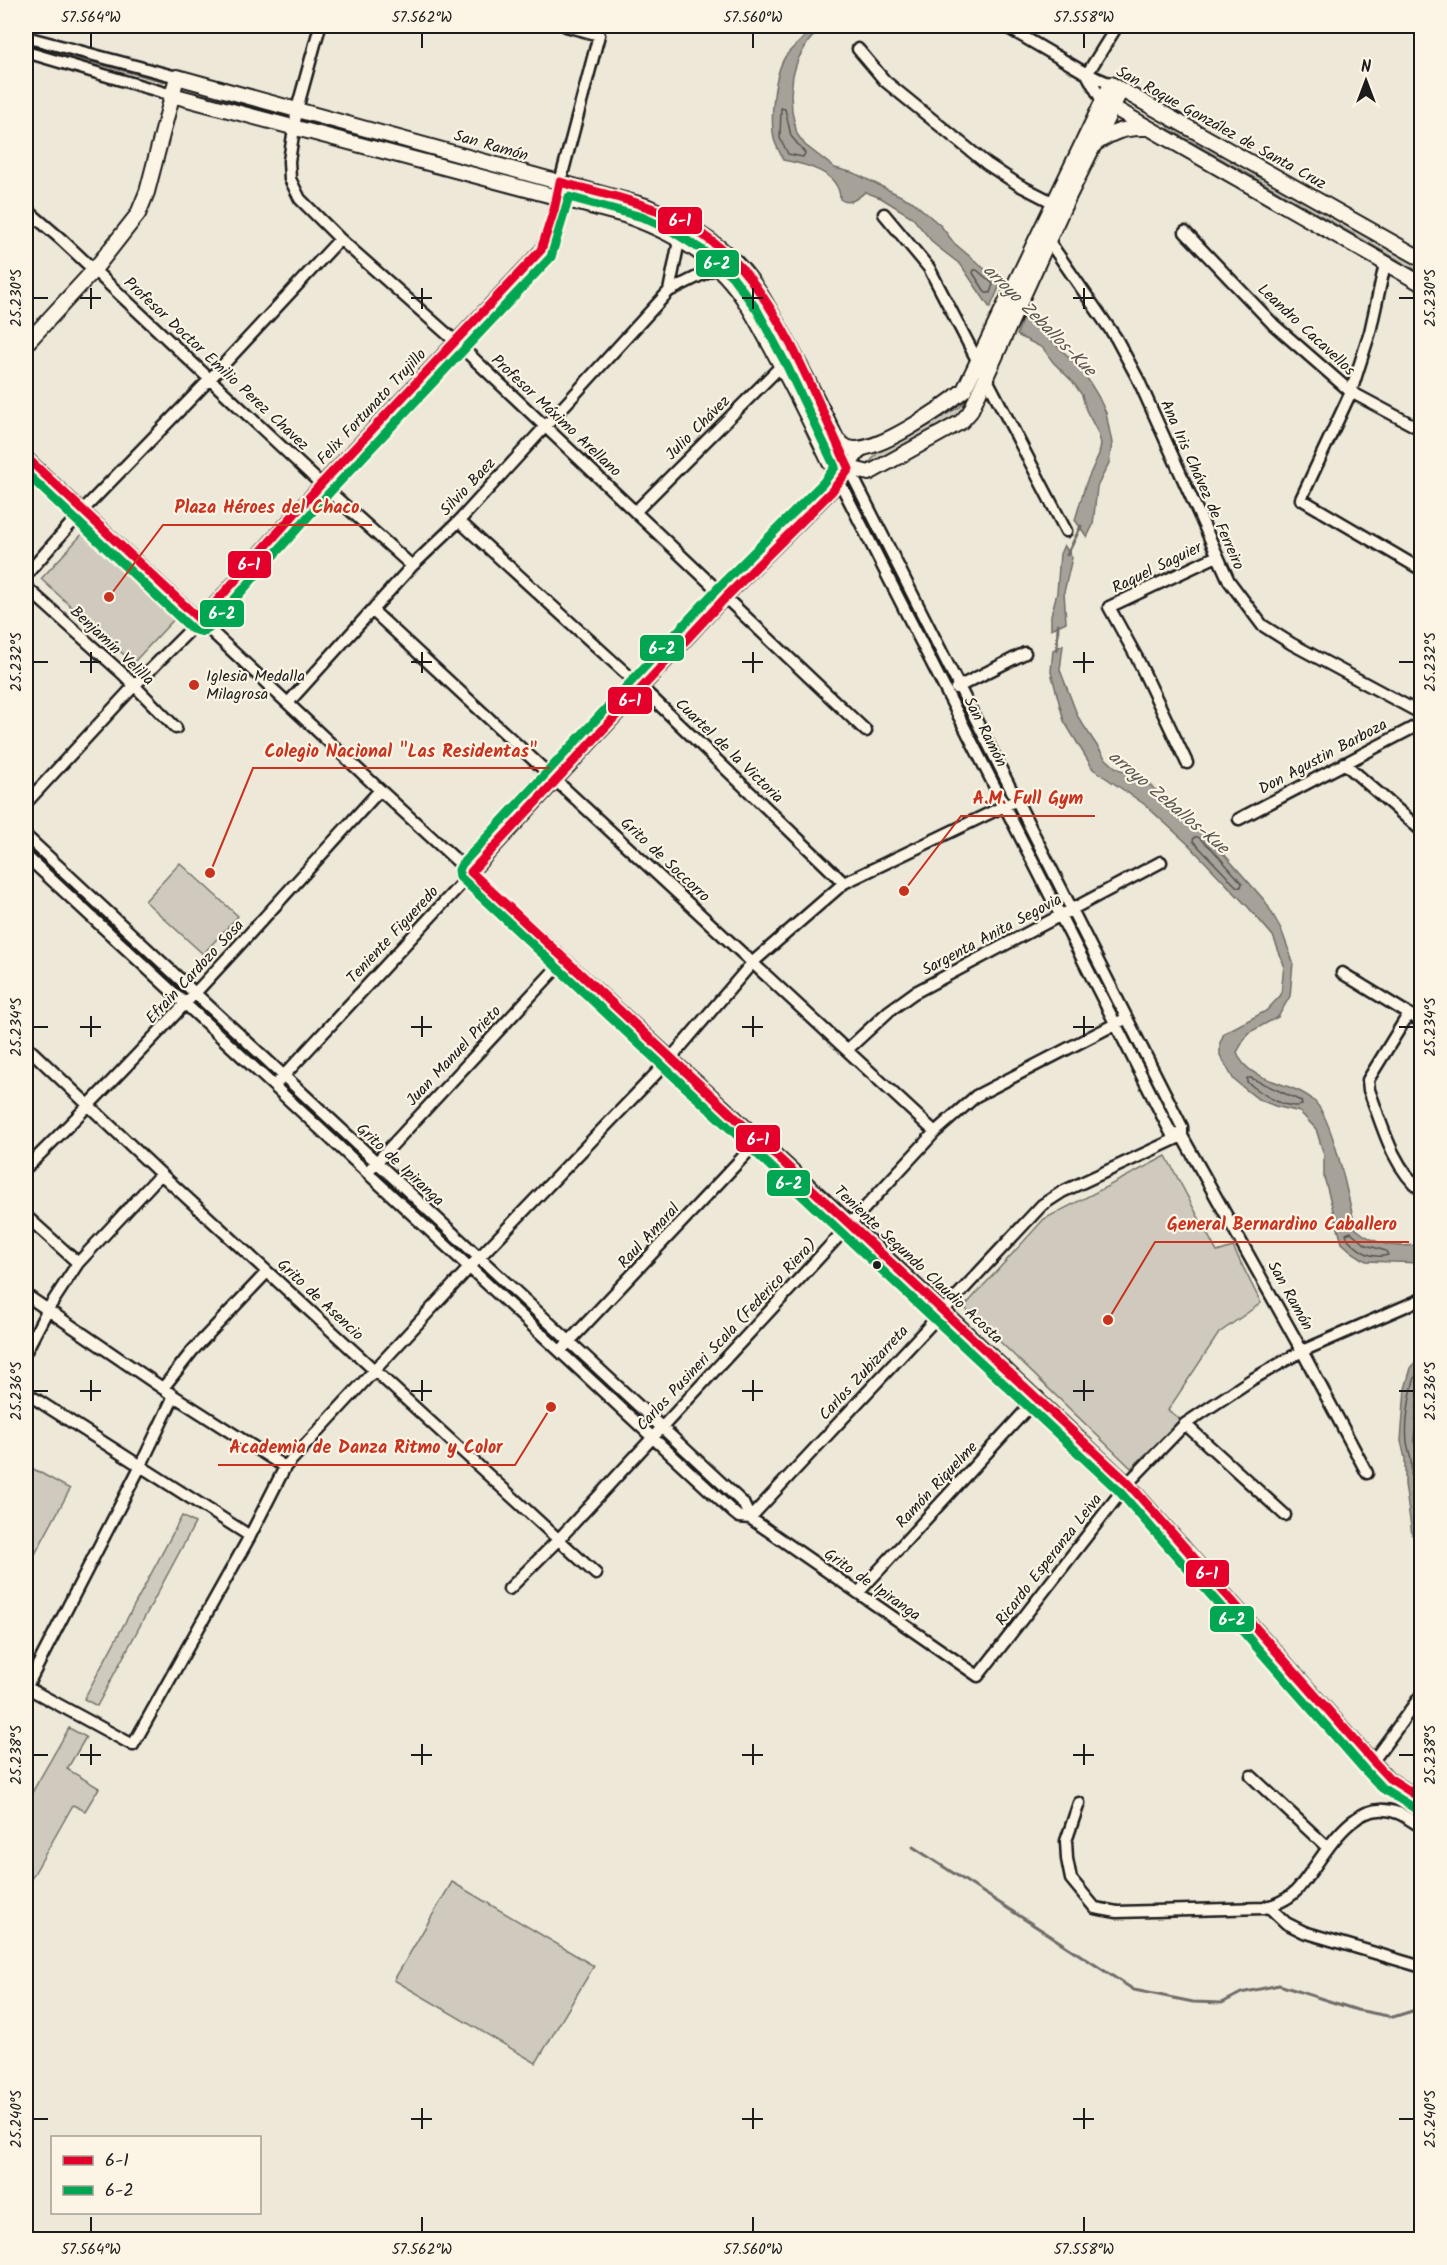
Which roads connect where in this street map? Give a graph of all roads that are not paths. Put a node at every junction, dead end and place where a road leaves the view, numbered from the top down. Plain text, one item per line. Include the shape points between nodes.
1 (320, 26) edge
2 (566, 26) edge
3 (1005, 26) edge
4 (1117, 26) edge
5 (583, 28) edge
6 (26, 37) edge
7 (858, 49) dead end
8 (26, 52) edge
9 (1087, 74) junction
10 (177, 77) junction
11 (1116, 87) junction
12 (172, 95) junction
13 (1107, 104) junction
14 (297, 109) junction
15 (293, 126) junction
16 (1150, 129) junction
17 (1095, 144) junction
18 (560, 182) junction
19 (558, 197) junction
20 (1058, 205) junction
21 (26, 209) edge
22 (884, 213) dead end
23 (1185, 232) dead end
24 (676, 237) junction
25 (1043, 237) junction
26 (340, 239) junction
27 (1422, 259) edge
28 (1385, 264) junction
29 (718, 269) junction
30 (94, 270) junction
31 (1422, 284) edge
32 (669, 291) junction
33 (998, 336) junction
34 (455, 341) junction
35 (26, 344) edge
36 (979, 362) junction
37 (782, 366) junction
38 (987, 376) junction
39 (210, 379) junction
40 (1351, 392) junction
41 (545, 426) junction
42 (1422, 430) edge
43 (837, 440) junction
44 (863, 448) junction
45 (26, 457) edge
46 (830, 463) junction
47 (853, 475) junction
48 (321, 484) junction
49 (838, 486) junction
50 (83, 510) junction
51 (635, 512) junction
52 (459, 521) junction
53 (1066, 531) dead end
54 (1217, 556) junction
55 (412, 566) junction
56 (1422, 570) edge
57 (26, 574) edge
58 (26, 587) edge
59 (726, 597) junction
60 (373, 611) junction
61 (200, 620) junction
62 (1025, 653) dead end
63 (134, 686) junction
64 (959, 686) junction
65 (642, 688) junction
66 (946, 692) junction
67 (288, 703) junction
68 (1422, 714) edge
69 (1422, 723) edge
70 (176, 728) dead end
71 (866, 731) dead end
72 (1187, 763) dead end
73 (1344, 763) junction
74 (557, 781) junction
75 (380, 790) junction
76 (1017, 800) junction
77 (26, 803) edge
78 (1004, 806) junction
79 (1239, 819) dead end
80 (1422, 831) edge
81 (26, 836) edge
82 (26, 856) edge
83 (1161, 862) dead end
84 (471, 872) junction
85 (844, 883) junction
86 (1073, 910) junction
87 (1060, 917) junction
88 (564, 960) junction
89 (753, 962) junction
90 (1342, 973) dead end
91 (195, 995) junction
92 (186, 1005) junction
93 (1408, 1015) junction
94 (1127, 1018) junction
95 (1422, 1022) edge
96 (1115, 1025) junction
97 (26, 1046) edge
98 (848, 1049) junction
99 (671, 1058) junction
100 (283, 1077) junction
101 (274, 1087) junction
102 (90, 1105) junction
103 (935, 1132) junction
104 (1182, 1136) junction
105 (759, 1140) junction
106 (376, 1163) junction
107 (26, 1168) edge
108 (366, 1172) junction
109 (160, 1174) junction
110 (1422, 1191) edge
111 (26, 1216) edge
112 (852, 1224) junction
113 (479, 1258) junction
114 (78, 1263) junction
115 (469, 1268) junction
116 (267, 1272) junction
117 (26, 1295) edge
118 (1422, 1299) edge
119 (48, 1309) junction
120 (944, 1310) junction
121 (569, 1342) junction
122 (26, 1351) edge
123 (1302, 1351) junction
124 (560, 1352) junction
125 (373, 1370) junction
126 (163, 1388) junction
127 (26, 1393) edge
128 (174, 1396) junction
129 (1038, 1397) junction
130 (1185, 1424) junction
131 (661, 1427) junction
132 (652, 1437) junction
133 (140, 1467) junction
134 (285, 1467) junction
135 (1367, 1473) dead end
136 (1128, 1482) junction
137 (1285, 1515) dead end
138 (750, 1518) junction
139 (250, 1536) junction
140 (558, 1540) junction
141 (596, 1574) dead end
142 (509, 1589) dead end
143 (858, 1593) junction
144 (978, 1676) joint
145 (26, 1687) edge
146 (1422, 1694) edge
147 (1373, 1761) junction
148 (1251, 1776) dead end
149 (1422, 1799) edge
150 (1078, 1803) dead end
151 (1422, 1827) edge
152 (1328, 1848) junction
153 (1268, 1906) junction
154 (1422, 1967) edge

1 - 14 street, Profesor Máximo Arellano
2 - 5 street
3 - 9 street, San Roque González de Santa Cruz
4 - 9 street
5 - 18 street, Felix Fortunato Trujillo via 599,35
6 - 10 street, San Ramón
7 - 20 street via 885,81 987,164
8 - 12 street, San Ramón
9 - 11 street, San Roque González de Santa Cruz
9 - 13 street
10 - 12 street
10 - 14 street, San Ramón
11 - 13 street
11 - 27 street, San Roque González de Santa Cruz
12 - 15 street, San Ramón
12 - 30 street via 138,214
13 - 16 street
13 - 17 street
13 - 20 street
14 - 15 street, Profesor Máximo Arellano
14 - 18 street, San Ramón
15 - 19 street, San Ramón
15 - 26 street, Profesor Máximo Arellano via 290,178 300,199
16 - 17 street via 1119,130
16 - 28 street
17 - 20 street
18 - 19 street, Felix Fortunato Trujillo
18 - 43 street, San Ramón via 646,206 678,220 741,268 767,304
19 - 24 street, San Ramón via 624,215
19 - 34 street, Felix Fortunato Trujillo via 541,250
20 - 25 street
21 - 30 street, Profesor Doctor Emilio Perez Chavez
22 - 36 street via 929,268
23 - 40 street, Leandro Cacavellos via 1274,325
24 - 29 street, San Ramón
24 - 32 street via 678,246
25 - 33 street
25 - 54 street, Ana Iris Chávez de Ferreiro via 1116,338
26 - 34 street, Profesor Máximo Arellano
26 - 39 street
28 - 31 street
28 - 40 street
29 - 32 street, Silvio Baez
29 - 37 street, San Ramón via 754,316
30 - 35 street
30 - 39 street, Profesor Doctor Emilio Perez Chavez
32 - 41 street, Silvio Baez
33 - 36 street
33 - 38 street
34 - 41 street, Profesor Máximo Arellano
34 - 48 street, Felix Fortunato Trujillo
36 - 38 street
36 - 44 street via 964,390 944,407 884,441
37 - 46 street, San Ramón
37 - 51 street, Julio Chávez
38 - 47 street via 961,422 869,473
38 - 53 street
39 - 48 street, Profesor Doctor Emilio Perez Chavez
39 - 50 street
40 - 42 street, Leandro Cacavellos
40 - 56 street via 1301,499
41 - 51 street, Profesor Máximo Arellano
41 - 52 street, Silvio Baez
43 - 44 street via 849,448
43 - 47 street, San Ramón
44 - 47 street, Teniente Figueredo
45 - 50 street, Teniente Segundo Claudio Acosta
46 - 47 street
46 - 49 street, San Ramón
47 - 49 street, Teniente Figueredo
47 - 64 street, San Ramón
48 - 55 street, Profesor Doctor Emilio Perez Chavez
48 - 61 street, Felix Fortunato Trujillo
49 - 59 street, Teniente Figueredo
49 - 66 street, San Ramón
50 - 57 street
50 - 61 street, Teniente Segundo Claudio Acosta
51 - 59 street, Profesor Máximo Arellano
52 - 55 street, Silvio Baez
52 - 65 street, Cuartel de la Victoria
54 - 68 street, Ana Iris Chávez de Ferreiro via 1229,581 1262,625
54 - 72 street, Raquel Saguier via 1109,607
55 - 60 street, Silvio Baez
58 - 63 street, Benjamín Velilla
59 - 65 street, Teniente Figueredo
59 - 71 street, Profesor Máximo Arellano
60 - 67 street, Silvio Baez
60 - 74 street, Grito de Soccorro
61 - 63 street, Felix Fortunato Trujillo
61 - 67 street, Teniente Segundo Claudio Acosta
62 - 64 street
63 - 70 street, Benjamín Velilla
63 - 77 street, Felix Fortunato Trujillo
64 - 66 street
64 - 76 street, San Ramón
65 - 74 street, Teniente Figueredo
65 - 85 street, Cuartel de la Victoria
66 - 78 street, San Ramón
67 - 75 street, Teniente Segundo Claudio Acosta
69 - 73 street, Don Agustin Barboza
73 - 79 street, Don Agustin Barboza
73 - 80 street
74 - 84 street, Teniente Figueredo
74 - 89 street, Grito de Soccorro
75 - 84 street, Teniente Segundo Claudio Acosta
75 - 91 street, Efrain Cardozo Sosa
76 - 78 street
76 - 86 street, San Ramón
78 - 85 street
78 - 87 street, San Ramón
81 - 91 street, Grito de Ipiranga
82 - 92 street, Grito de Ipiranga
83 - 86 street, Sargenta Anita Segovia
84 - 88 street, Teniente Segundo Claudio Acosta
84 - 100 street, Teniente Figueredo
85 - 89 street
86 - 87 street, Sargenta Anita Segovia
86 - 94 street, San Ramón
87 - 96 street, San Ramón
87 - 98 street, Sargenta Anita Segovia via 914,993
88 - 99 street, Teniente Segundo Claudio Acosta
88 - 106 street, Juan Manuel Prieto
89 - 98 street, Grito de Soccorro
89 - 99 street
90 - 93 street
91 - 92 street, Efrain Cardozo Sosa
91 - 100 street, Grito de Ipiranga
92 - 101 street, Grito de Ipiranga
92 - 102 street, Efrain Cardozo Sosa
93 - 95 street
93 - 110 street via 1368,1080 1391,1149 1409,1181
94 - 96 street, Carlos Pusineri Scala (Federico Riera)
94 - 104 street, San Ramón via 1182,1127
96 - 103 street, Carlos Pusineri Scala (Federico Riera) via 976,1096
96 - 104 street, San Ramón via 1171,1133
97 - 102 street, Grito de Asencio
98 - 103 street, Grito de Soccorro
99 - 105 street, Teniente Segundo Claudio Acosta
99 - 113 street
100 - 101 street, Teniente Figueredo
100 - 106 street, Grito de Ipiranga
101 - 108 street, Grito de Ipiranga
102 - 107 street, Efrain Cardozo Sosa
102 - 109 street, Grito de Asencio
103 - 112 street, Carlos Pusineri Scala (Federico Riera)
104 - 120 street, Carlos Zubizarreta via 1042,1205
104 - 123 street, San Ramón
105 - 112 street, Teniente Segundo Claudio Acosta
105 - 121 street, Raul Amaral
106 - 108 street, Juan Manuel Prieto
106 - 113 street, Grito de Ipiranga
108 - 115 street, Grito de Ipiranga
109 - 114 street
109 - 116 street, Grito de Asencio
111 - 114 street
112 - 120 street, Teniente Segundo Claudio Acosta
112 - 131 street, Carlos Pusineri Scala (Federico Riera)
113 - 115 street
113 - 121 street, Grito de Ipiranga
114 - 119 street
115 - 124 street, Grito de Ipiranga
115 - 125 street
116 - 125 street, Grito de Asencio
116 - 126 street via 193,1350
117 - 119 street
118 - 123 street, Ricardo Esperanza Leiva
119 - 122 street
119 - 126 street
120 - 129 street, Teniente Segundo Claudio Acosta
120 - 138 street, Carlos Zubizarreta
121 - 124 street, Raul Amaral
121 - 131 street, Grito de Ipiranga
123 - 130 street, Ricardo Esperanza Leiva
123 - 135 street, San Ramón
124 - 132 street, Grito de Ipiranga
125 - 134 street
125 - 140 street, Grito de Asencio
126 - 128 street
127 - 133 street
128 - 133 street
128 - 134 street
129 - 136 street, Teniente Segundo Claudio Acosta
129 - 143 street, Ramón Riquelme
130 - 136 street, Ricardo Esperanza Leiva
130 - 137 street
131 - 132 street, Carlos Pusineri Scala (Federico Riera)
131 - 138 street, Grito de Ipiranga via 743,1503
132 - 138 street, Grito de Ipiranga via 734,1513
132 - 140 street, Carlos Pusineri Scala (Federico Riera)
133 - 139 street
133 - 145 street
134 - 139 street
136 - 144 street, Ricardo Esperanza Leiva
136 - 147 street, Teniente Segundo Claudio Acosta
138 - 143 street, Grito de Ipiranga
139 - 145 street via 133,1745
140 - 141 street, Grito de Asencio
140 - 142 street, Carlos Pusineri Scala (Federico Riera)
143 - 144 street, Grito de Ipiranga
146 - 147 street
147 - 149 street, Teniente Segundo Claudio Acosta via 1389,1778
148 - 152 street
150 - 153 street via 1066,1842 1067,1859 1071,1879 1095,1908 1117,1912
151 - 152 street via 1398,1813 1379,1809 1362,1814
152 - 153 street via 1296,1891 1281,1903
153 - 154 street via 1286,1923 1304,1932

